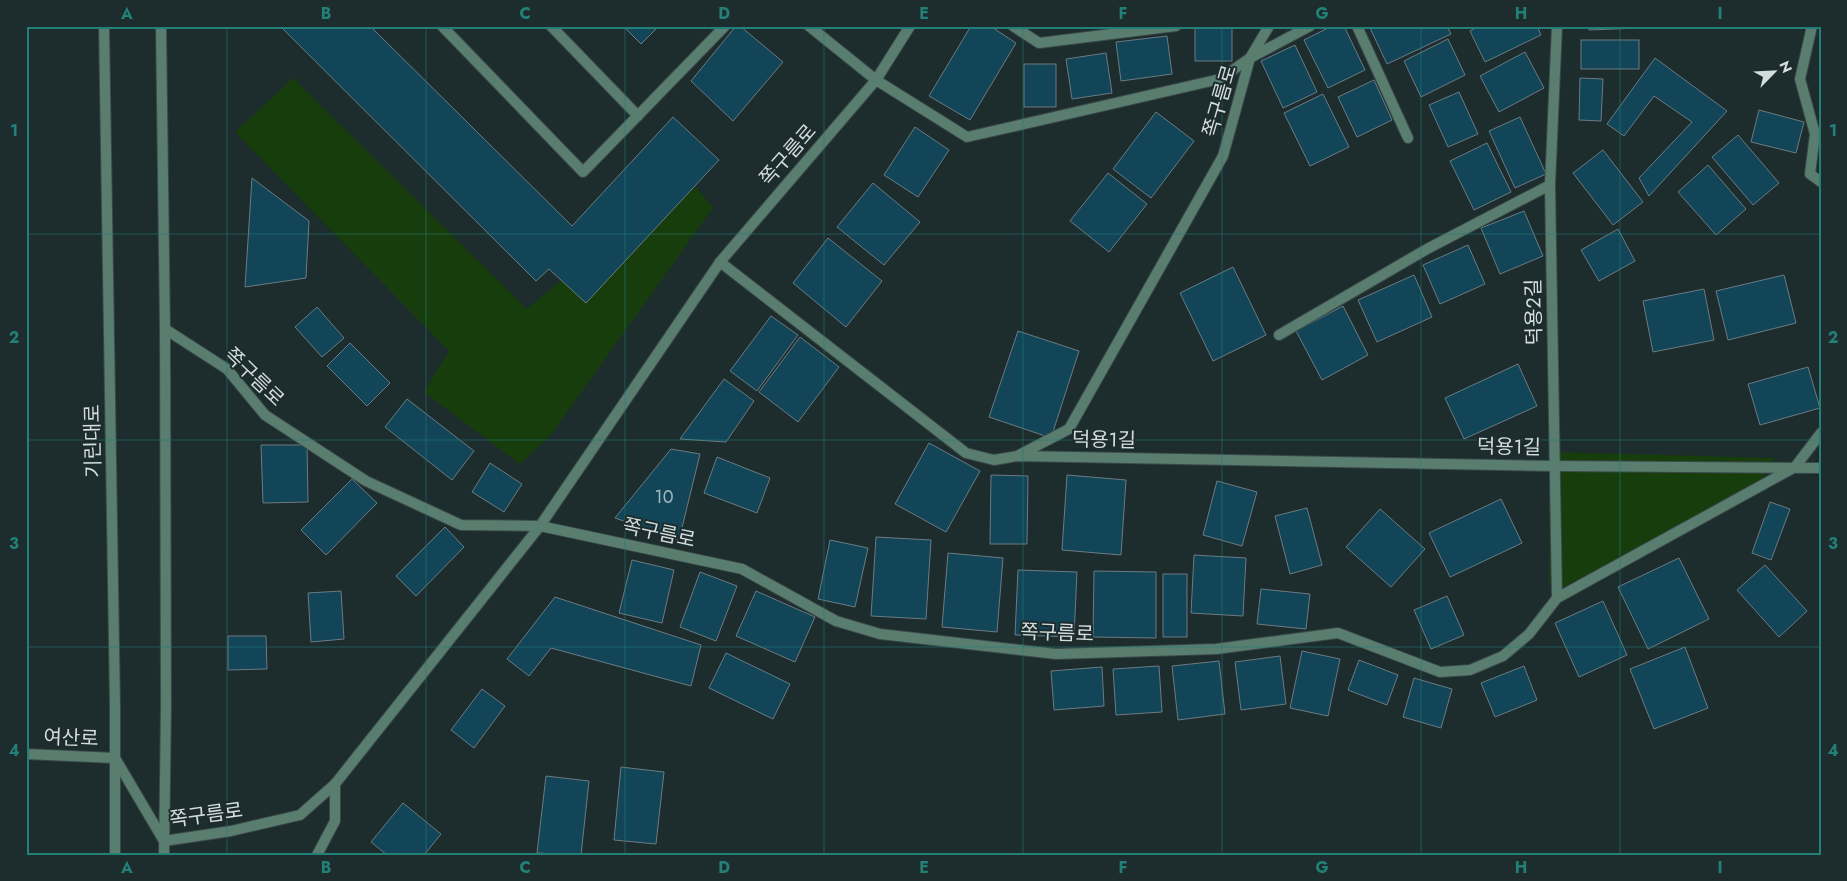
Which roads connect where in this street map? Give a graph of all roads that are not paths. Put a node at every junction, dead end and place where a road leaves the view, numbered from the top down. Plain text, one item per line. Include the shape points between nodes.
1 (104, 26) edge
2 (161, 26) edge
3 (442, 26) edge
4 (551, 26) edge
5 (725, 26) edge
6 (809, 26) edge
7 (910, 26) edge
8 (1013, 26) edge
9 (1176, 26) edge
10 (1269, 26) edge
11 (1310, 26) edge
12 (1357, 26) edge
13 (1557, 26) edge
14 (1812, 26) edge
15 (1250, 58) junction
16 (876, 80) junction
17 (638, 116) junction
18 (1408, 138) dead end
19 (1821, 182) edge
20 (1550, 185) junction
21 (720, 262) junction
22 (165, 329) junction
23 (1279, 335) dead end
24 (1821, 433) edge
25 (1018, 456) junction
26 (1554, 466) junction
27 (1794, 467) junction
28 (1821, 468) edge
29 (540, 526) junction
30 (1557, 598) junction
31 (26, 754) edge
32 (116, 758) junction
33 (335, 784) junction
34 (164, 841) junction
35 (115, 855) edge
36 (164, 855) edge
37 (316, 855) edge

1 - 32 street, 기린대로
2 - 22 street
3 - 17 street via 582,172
4 - 17 street
5 - 17 street
6 - 16 street
7 - 16 street, 쪽구름로
8 - 9 street via 1039,43
10 - 15 street
11 - 15 street
12 - 18 street
13 - 20 street, 덕용2길
14 - 19 street via 1800,79 1815,134 1810,174
15 - 16 street, 쪽구름로 via 1220,79 967,137
15 - 25 street, 쪽구름로 via 1223,156 1069,429
16 - 21 street, 쪽구름로
20 - 23 street via 1427,249
20 - 26 street, 덕용2길
21 - 25 street, 덕용1길 via 966,453 994,460
21 - 29 street, 쪽구름로
22 - 29 street, 쪽구름로 via 227,369 265,414 366,481 461,525
22 - 34 street
24 - 27 street
25 - 26 street, 덕용1길
26 - 27 street, 덕용1길
26 - 30 street, 덕용2길
27 - 28 street, 덕용1길
27 - 30 street
29 - 30 street, 쪽구름로 via 742,569 836,621 880,634 1056,654 1216,649 1338,633 1440,672 1470,670 1502,656 1529,634
29 - 33 street, 쪽구름로
31 - 32 street, 여산로
32 - 34 street, 쪽구름로
32 - 35 street, 기린대로
33 - 34 street, 쪽구름로 via 300,815 231,831
33 - 37 street via 335,821
34 - 36 street

